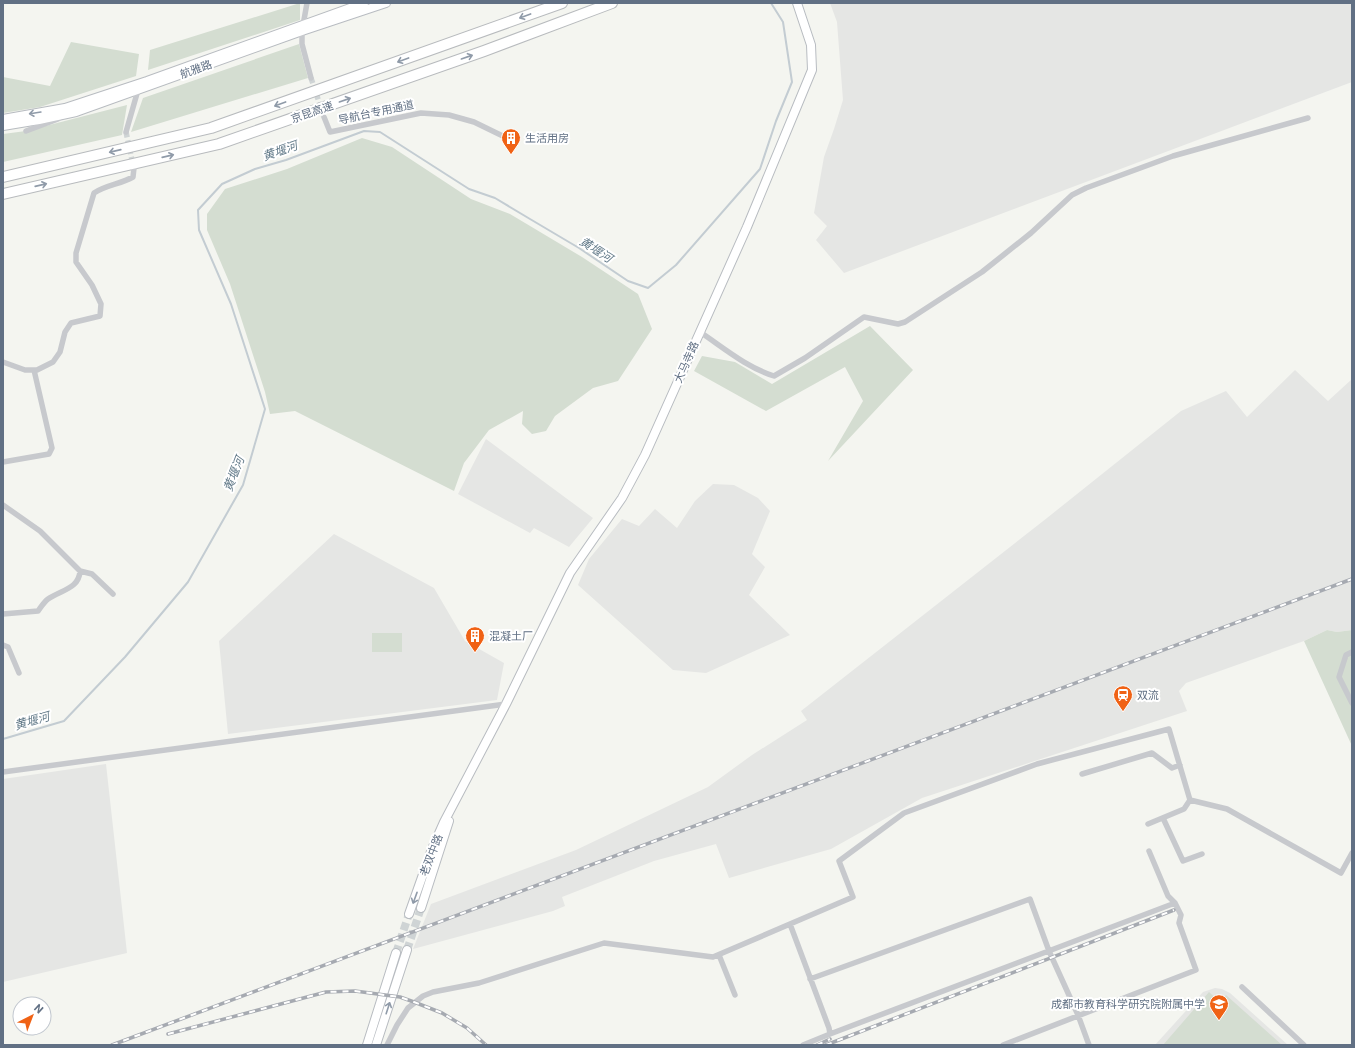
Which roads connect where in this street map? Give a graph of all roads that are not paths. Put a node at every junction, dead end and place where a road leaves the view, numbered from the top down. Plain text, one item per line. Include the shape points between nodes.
1 (307, 3) edge
2 (364, 3) edge
3 (386, 3) edge
4 (562, 3) edge
5 (612, 3) edge
6 (797, 3) edge
7 (302, 28) junction
8 (311, 78) tunnel mouth
9 (138, 90) junction
10 (324, 117) tunnel mouth
11 (1308, 118) dead end
12 (3, 119) edge
13 (3, 126) edge
14 (26, 131) dead end
15 (126, 132) tunnel mouth
16 (509, 139) dead end
17 (134, 168) dead end
18 (3, 177) edge
19 (3, 194) edge
20 (700, 332) junction
21 (3, 362) edge
22 (34, 370) junction
23 (3, 462) edge
24 (3, 505) edge
25 (80, 571) junction
26 (113, 594) dead end
27 (3, 614) edge
28 (3, 645) edge
29 (1352, 652) edge
30 (19, 674) dead end
31 (1352, 703) edge
32 (506, 704) junction
33 (1180, 765) junction
34 (3, 772) edge
35 (1082, 774) dead end
36 (457, 798) junction
37 (1190, 800) junction
38 (1163, 818) junction
39 (1148, 824) dead end
40 (1149, 851) dead end
41 (1352, 853) edge
42 (1202, 854) dead end
43 (1175, 903) junction
44 (421, 908) tunnel mouth
45 (409, 914) tunnel mouth
46 (790, 924) junction
47 (407, 950) tunnel mouth
48 (1049, 951) junction
49 (396, 953) tunnel mouth
50 (719, 955) junction
51 (810, 978) junction
52 (1242, 987) dead end
53 (735, 994) dead end
54 (1078, 1015) junction
55 (830, 1034) junction
56 (368, 1045) edge
57 (376, 1045) edge
58 (387, 1045) edge
59 (803, 1045) edge
60 (1003, 1045) edge
61 (1089, 1045) edge
62 (1304, 1045) edge

1 - 7 street
2 - 7 street, 航雅路
3 - 7 street, 航雅路
4 -> 18 highway, 京昆高速 via 211,128
19 -> 5 highway, 京昆高速 via 219,144
6 - 20 street, 大马寺路 via 811,46 812,70
7 - 8 street via 302,44
7 - 9 street, 航雅路
7 -> 12 street, 航雅路 via 65,108
9 - 13 street, 航雅路 via 76,112
9 - 14 street
9 - 15 street
10 - 16 street, 导航台专用通道 via 330,132 421,113 449,115 474,122
11 - 20 street via 1173,156 1086,188 1072,195 1031,233 982,272 905,322 898,324 864,317 774,376 747,364
17 - 22 street via 133,177 94,193 76,254 76,262 101,304 100,316 71,323 65,332 60,352 53,362
20 - 32 street, 大马寺路 via 645,455 622,498 570,573
21 - 22 street via 25,370
22 - 23 street via 52,448 49,454
24 - 25 street via 40,531
25 - 26 street via 92,574
25 - 27 street via 76,584 48,600 38,611
28 - 30 street via 8,647
29 - 31 street via 1346,655 1339,677
32 - 34 street
32 - 36 street, 老双中路
33 - 35 street via 1172,768 1152,754
33 - 37 street
33 - 46 street via 1169,729 1037,764 904,813 839,861 853,897
36 - 44 street, 老双中路
36 -> 45 street, 老双中路 via 432,849
37 - 38 street via 1184,809
37 - 41 street via 1227,809 1341,873
38 - 39 street
38 - 42 street via 1183,861
40 - 43 street via 1168,896
43 - 48 street
43 - 54 street via 1181,915 1178,923 1196,970
46 - 50 street
46 - 51 street
57 -> 47 street
48 - 51 street via 1030,899
48 - 54 street
48 - 55 street
49 - 56 street
50 - 53 street
50 - 58 street via 713,957 604,943 479,984 423,996 408,1008
51 - 55 street
52 - 62 street
54 - 60 street
54 - 61 street
55 - 59 street

